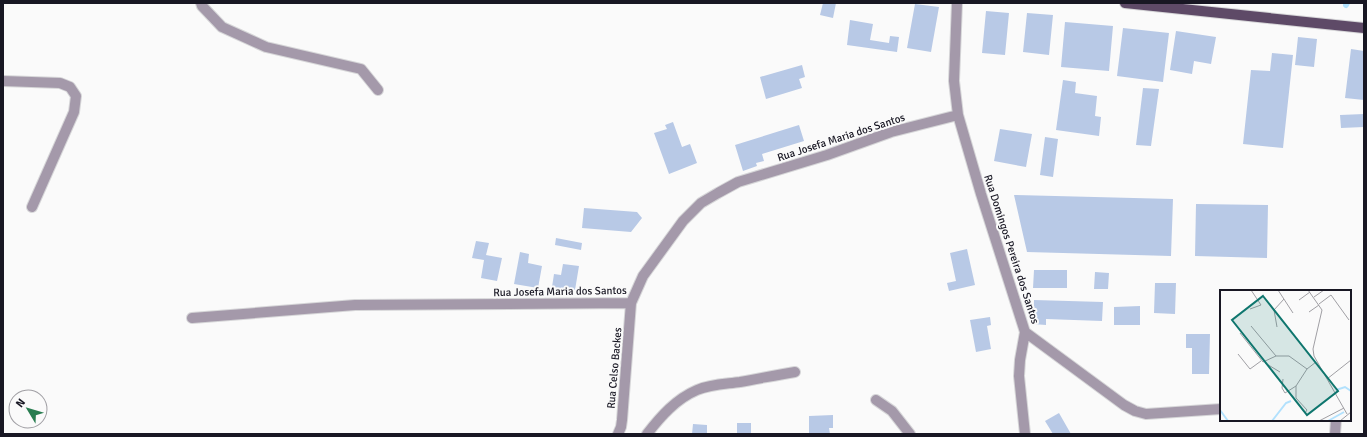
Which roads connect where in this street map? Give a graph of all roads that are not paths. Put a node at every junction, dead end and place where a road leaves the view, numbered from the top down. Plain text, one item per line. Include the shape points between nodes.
1 (201, 3) edge
2 (957, 3) edge
3 (1125, 3) edge
4 (1180, 6) edge
5 (1364, 28) edge
6 (3, 81) edge
7 (378, 90) dead end
8 (958, 115) junction
9 (32, 206) dead end
10 (631, 303) junction
11 (192, 318) dead end
12 (1025, 332) junction
13 (795, 372) dead end
14 (876, 400) dead end
15 (1220, 409) edge
16 (1336, 421) edge
17 (618, 434) edge
18 (647, 434) edge
19 (910, 434) edge
20 (1025, 434) edge
21 (1335, 434) edge

1 - 7 street via 222,27 266,47 361,69
2 - 8 street, Rua Domingos Pereira dos Santos via 954,81
3 - 4 main road
4 - 5 main road
6 - 9 street via 60,83 70,87 76,96 74,112
8 - 10 street, Rua Josefa Maria dos Santos via 890,132 827,155 738,182 718,193 683,220 642,276
8 - 12 street, Rua Domingos Pereira dos Santos
10 - 11 street, Rua Josefa Maria dos Santos via 354,305
10 - 17 street, Rua Celso Backes via 622,420
12 - 15 street, Rua Domingos Pereira dos Santos via 1135,411 1146,414
12 - 20 street via 1019,376
13 - 18 street via 698,389 664,412
14 - 19 street via 892,411
16 - 21 street

